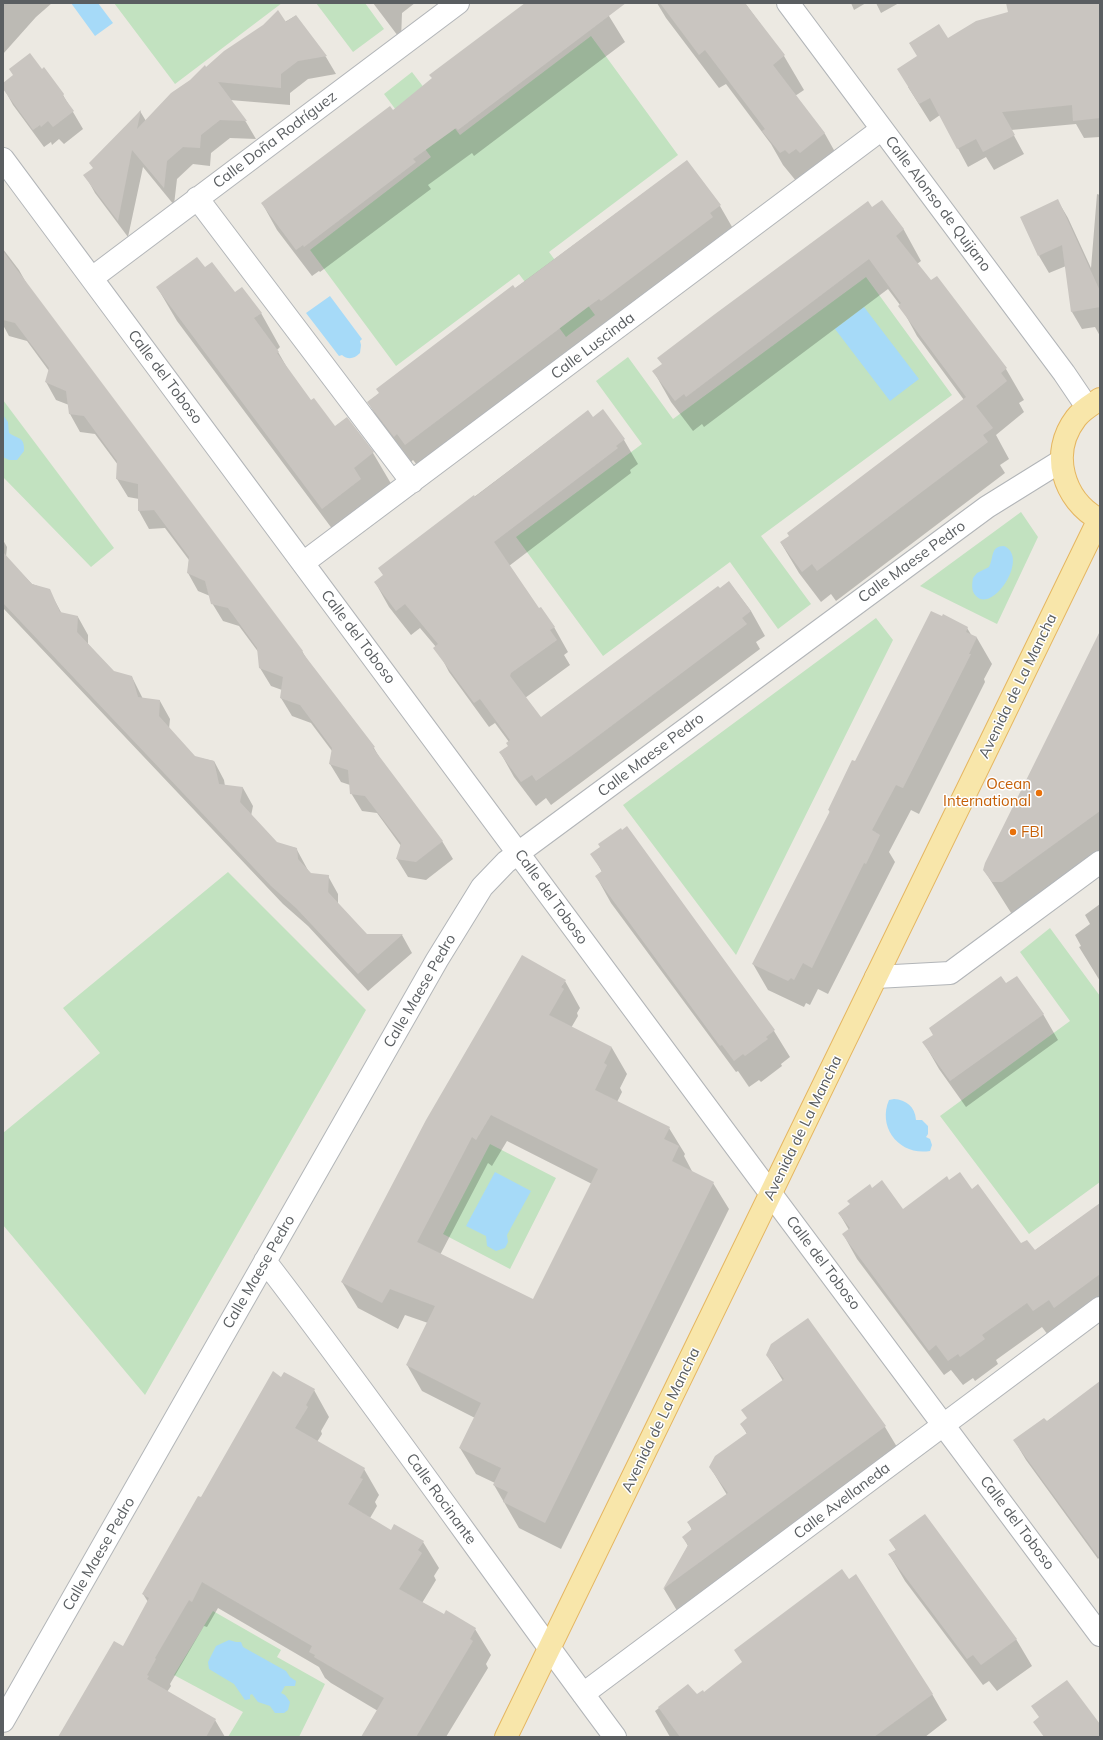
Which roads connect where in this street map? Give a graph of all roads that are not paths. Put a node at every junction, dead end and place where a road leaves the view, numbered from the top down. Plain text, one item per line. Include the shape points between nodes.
1 (458, 3) edge
2 (788, 3) edge
3 (882, 129) junction
4 (3, 159) edge
5 (197, 198) junction
6 (92, 278) junction
7 (1094, 403) edge
8 (1062, 461) junction
9 (412, 482) junction
10 (1099, 520) edge
11 (303, 563) junction
12 (519, 853) junction
13 (1100, 862) edge
14 (876, 977) junction
15 (771, 1194) junction
16 (265, 1261) junction
17 (1100, 1308) edge
18 (944, 1425) junction
19 (1100, 1635) edge
20 (549, 1649) junction
21 (583, 1694) junction
22 (3, 1721) edge
23 (506, 1737) edge
24 (615, 1737) edge

1 - 5 street, Calle Doña Rodríguez
2 - 3 street, Calle Alonso de Quijano
3 - 7 street, Calle Alonso de Quijano via 1059,366
3 - 9 street, Calle Luscinda
4 - 6 street, Calle del Toboso
5 - 6 street, Calle Doña Rodríguez
5 - 9 street
6 - 11 street, Calle del Toboso
7 - 8 main road via 1076,418 1068,431
8 - 10 main road via 1066,484 1079,505
8 - 12 street, Calle Maese Pedro via 987,507
9 - 11 street, Calle Luscinda
10 - 14 main road, Avenida de La Mancha
11 - 12 street, Calle del Toboso
12 - 15 street, Calle del Toboso
12 - 16 street, Calle Maese Pedro via 493,874 473,900
13 - 14 street via 950,973
14 - 15 main road, Avenida de La Mancha
15 - 18 street, Calle del Toboso
15 - 20 main road, Avenida de La Mancha
16 - 20 street, Calle Rocinante via 421,1470
16 - 22 street, Calle Maese Pedro
17 - 18 street, Calle Avellaneda
18 - 19 street, Calle del Toboso
18 - 21 street, Calle Avellaneda
20 - 21 street, Calle Rocinante
20 - 23 main road, Avenida de La Mancha
21 - 24 street, Calle Rocinante

